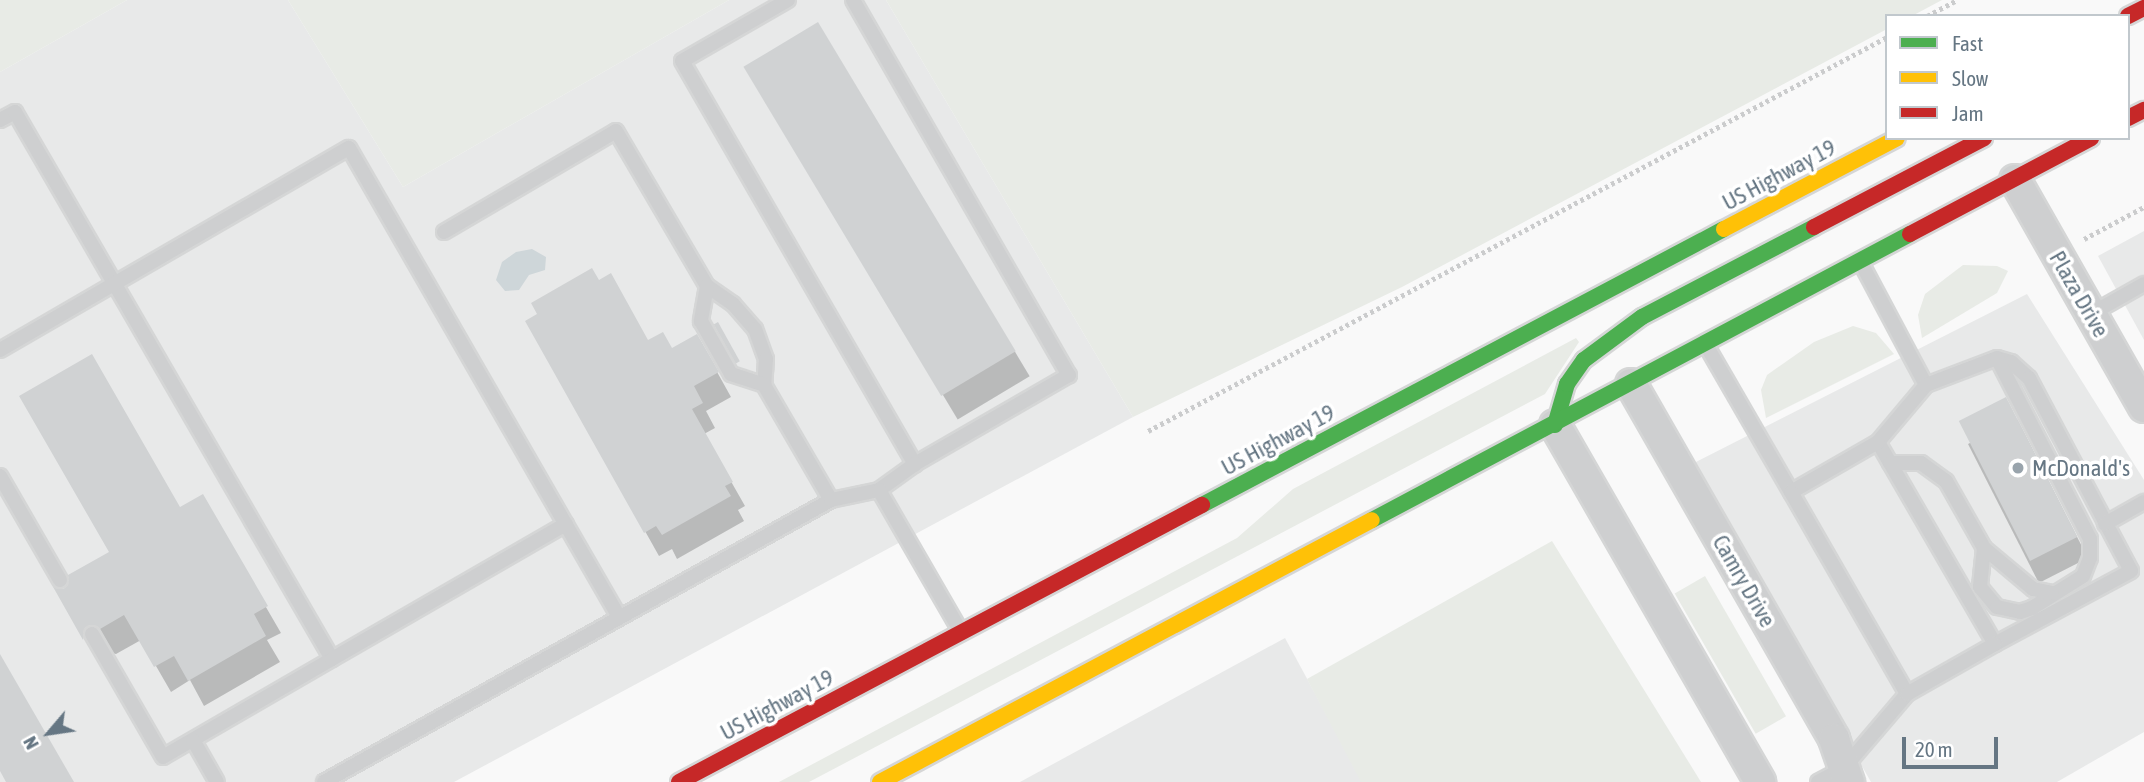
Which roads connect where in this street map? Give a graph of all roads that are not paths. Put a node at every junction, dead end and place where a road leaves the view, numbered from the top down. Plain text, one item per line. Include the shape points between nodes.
1 (788, 0) edge
2 (853, 0) edge
3 (0, 120) edge
4 (1894, 140) edge
5 (1980, 140) edge
6 (2087, 140) edge
7 (2015, 180) junction
8 (444, 232) dead end
9 (1861, 262) junction
10 (114, 284) junction
11 (2144, 284) edge
12 (707, 286) junction
13 (2091, 314) junction
14 (1706, 345) junction
15 (0, 350) edge
16 (1997, 358) junction
17 (1631, 384) junction
18 (764, 385) junction
19 (1926, 385) junction
20 (2144, 407) edge
21 (1555, 425) junction
22 (1878, 442) junction
23 (1890, 463) junction
24 (915, 464) junction
25 (0, 476) edge
26 (879, 490) junction
27 (1791, 492) junction
28 (831, 500) junction
29 (2144, 502) edge
30 (566, 524) junction
31 (2105, 524) junction
32 (1984, 548) junction
33 (60, 580) dead end
34 (2052, 593) junction
35 (619, 617) junction
36 (962, 633) junction
37 (92, 634) dead end
38 (1995, 644) junction
39 (332, 659) junction
40 (1907, 694) junction
41 (193, 740) junction
42 (1846, 775) edge
43 (216, 782) edge
44 (324, 782) edge
45 (679, 782) edge
46 (880, 782) edge
47 (1760, 782) edge
48 (1818, 782) edge

1 - 24 lane via 682,61
2 - 24 lane via 1069,374
3 - 10 lane via 15,112
4 - 36 highway, US Highway 19
5 - 21 highway via 1642,317 1584,360 1567,384
6 - 7 highway
7 - 9 highway
7 - 13 street, Plaza Drive
8 - 12 lane via 616,131
9 - 14 highway
9 - 19 lane
10 - 15 lane
10 - 30 lane via 349,148
10 - 39 lane
11 - 13 lane
12 - 18 lane via 733,304 755,329 766,359
12 - 18 lane via 701,321 731,374
13 - 20 street, Plaza Drive
14 - 17 highway
14 - 27 lane
16 - 19 lane
16 - 31 lane via 2011,362 2029,378
16 - 34 lane via 2090,539 2090,558 2082,576
17 - 21 highway
17 - 42 street, Camry Drive via 1834,739
18 - 28 lane
19 - 22 lane
21 - 46 highway
21 - 47 street
22 - 23 lane
22 - 27 lane
23 - 32 lane via 1921,463 1940,474
23 - 38 lane
24 - 26 lane
25 - 33 lane
26 - 28 lane
26 - 36 lane
27 - 40 lane
28 - 35 lane
29 - 31 lane
30 - 35 lane
30 - 39 lane
31 - 38 lane via 2131,571
32 - 34 lane via 2033,589
32 - 34 lane via 1980,587 1997,607 2020,612
35 - 44 lane
36 - 45 highway, US Highway 19
37 - 41 lane via 163,757
38 - 40 lane
39 - 41 lane
40 - 42 lane
41 - 43 lane
42 - 48 lane

